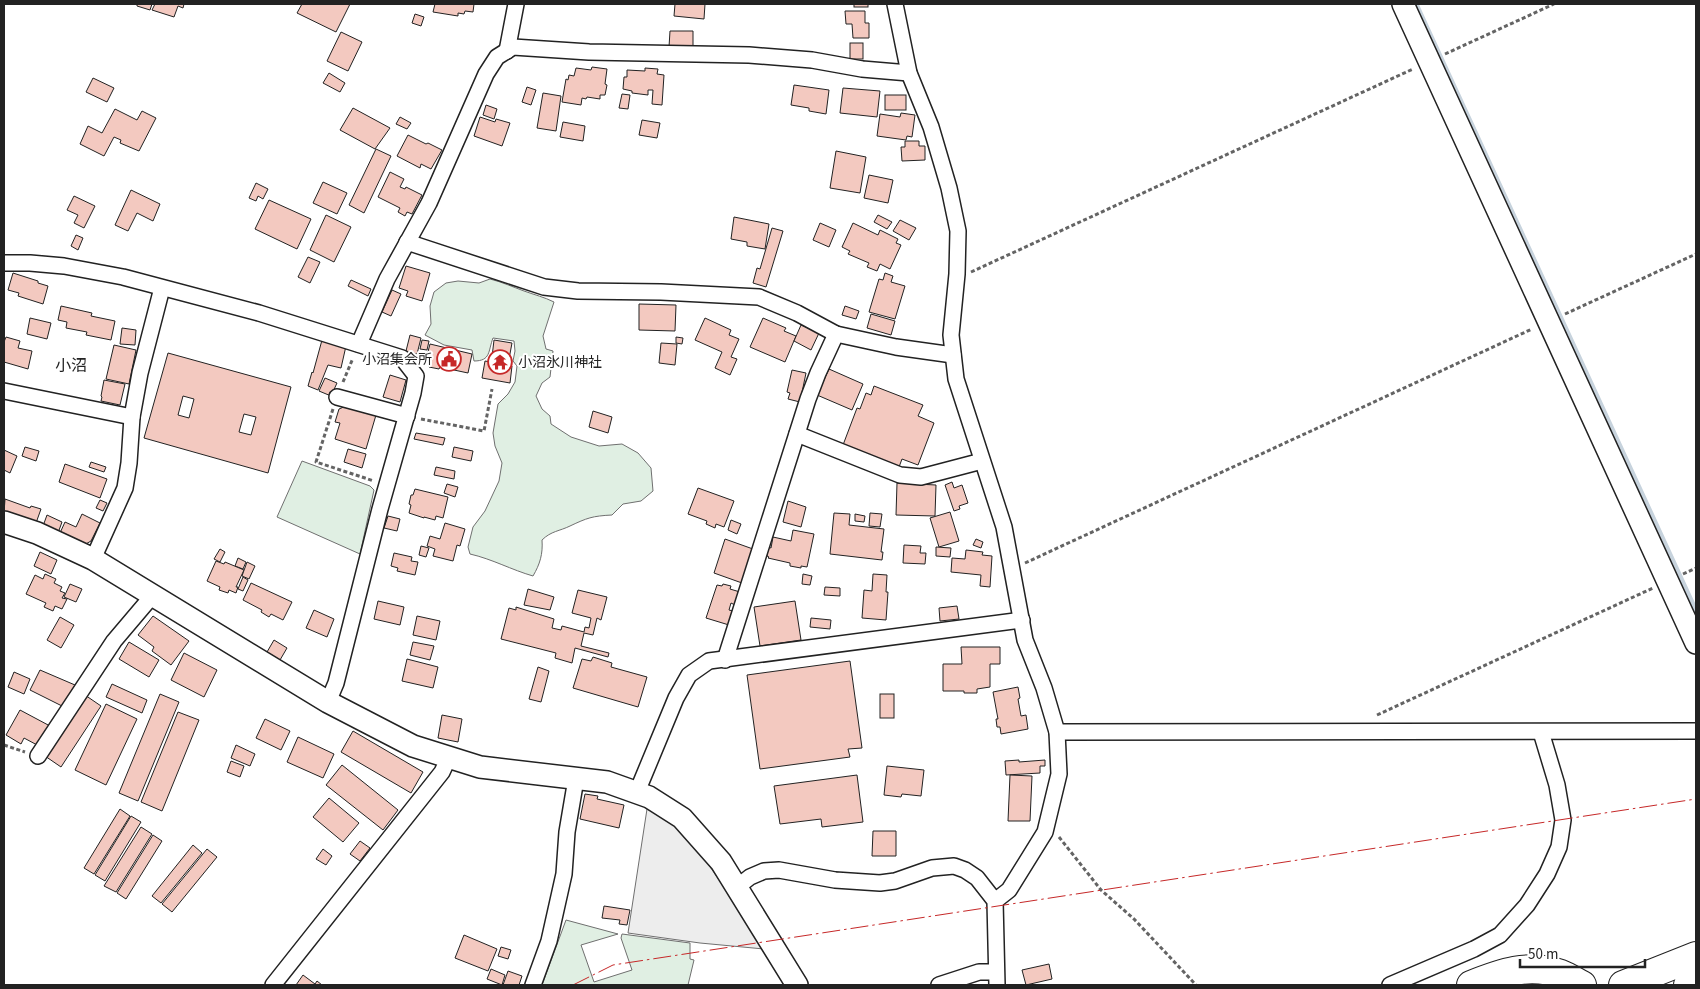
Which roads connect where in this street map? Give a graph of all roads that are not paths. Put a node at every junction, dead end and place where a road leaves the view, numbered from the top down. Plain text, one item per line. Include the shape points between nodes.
1 (516, 4) edge
2 (895, 4) edge
3 (1403, 4) edge
4 (506, 51) junction
5 (909, 73) junction
6 (407, 242) junction
7 (4, 263) edge
8 (162, 288) junction
9 (836, 334) junction
10 (359, 344) junction
11 (953, 355) junction
12 (4, 391) edge
13 (336, 397) road end
14 (406, 416) junction
15 (132, 417) junction
16 (798, 434) junction
17 (982, 461) junction
18 (4, 522) edge
19 (94, 559) junction
20 (153, 595) junction
21 (1022, 620) junction
22 (1696, 644) edge
23 (725, 660) junction
24 (328, 702) junction
25 (1696, 731) edge
26 (1056, 732) junction
27 (1541, 732) junction
28 (38, 756) road end
29 (450, 757) junction
30 (576, 779) junction
31 (637, 792) junction
32 (736, 888) junction
33 (996, 901) junction
34 (1696, 956) edge
35 (996, 978) edge
36 (1696, 982) edge
37 (273, 985) edge
38 (533, 985) edge
39 (797, 985) edge
40 (939, 985) edge
41 (1390, 985) edge
42 (1471, 985) edge
43 (1582, 985) edge
44 (1623, 985) edge
45 (1688, 985) edge

1 - 4 street
2 - 5 street
3 - 22 street
4 - 5 street via 514,47 589,52 749,54
4 - 6 street via 497,57 486,74 429,203
5 - 11 street via 931,127 958,231 951,335
6 - 9 street via 544,287 578,291 759,296
6 - 10 street
7 - 8 street via 64,266
8 - 10 street
8 - 15 street
9 - 11 street
9 - 16 street via 818,373
10 - 14 street via 402,358 416,376
11 - 17 street via 956,379
12 - 15 street
13 - 14 street
14 - 24 street via 336,683
15 - 19 street via 125,488
16 - 17 street via 900,475 921,477
16 - 23 street
17 - 21 street via 1004,527
18 - 19 street
19 - 20 street
20 - 24 street
20 - 28 street via 114,641
21 - 23 street
21 - 26 street via 1025,640 1044,688
23 - 31 street via 710,661 689,675 676,698
24 - 29 street via 413,746
25 - 27 street
26 - 27 street
26 - 33 street via 1059,774 1045,832 1009,890
27 - 41 street via 1557,785 1562,820 1559,847 1547,874 1527,906 1500,935
29 - 30 street via 480,767
29 - 37 street via 442,772
30 - 31 street via 607,782
30 - 38 street via 564,874 549,941
31 - 32 street via 682,818 721,862
32 - 33 street via 764,871 779,870 880,884 932,868 954,866 977,878
32 - 39 street
33 - 35 street
34 - 44 highway
35 - 40 street via 979,972
36 - 45 highway
42 - 43 highway via 1498,974 1528,968 1562,974

